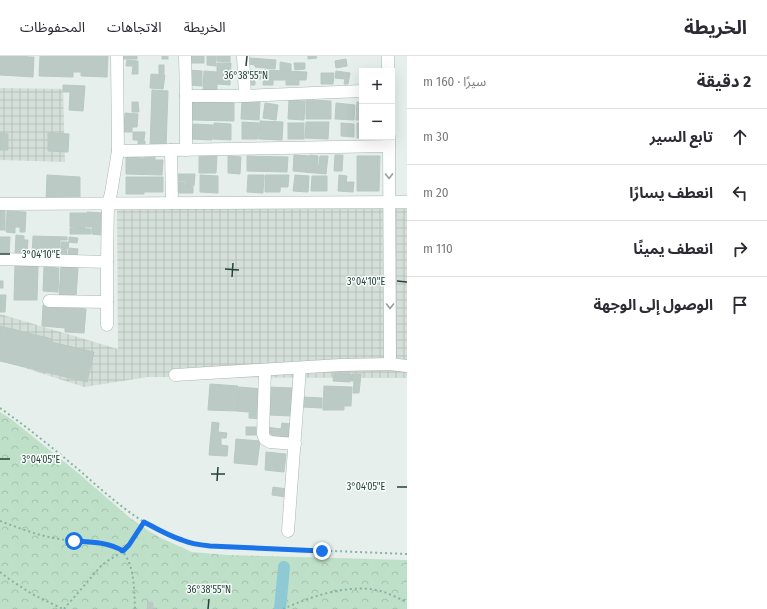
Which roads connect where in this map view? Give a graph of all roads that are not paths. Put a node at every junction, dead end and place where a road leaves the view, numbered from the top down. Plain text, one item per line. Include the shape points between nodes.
1 (118, 56) edge
2 (185, 56) edge
3 (243, 56) edge
4 (388, 56) edge
5 (388, 68) edge
6 (359, 91) edge
7 (186, 96) junction
8 (245, 96) junction
9 (389, 142) edge
10 (171, 150) junction
11 (186, 150) junction
12 (118, 151) junction
13 (390, 202) junction
14 (407, 202) edge
15 (172, 203) junction
16 (0, 204) edge
17 (108, 204) junction
18 (0, 259) edge
19 (107, 262) junction
20 (49, 301) dead end
21 (106, 302) junction
22 (107, 325) dead end
23 (390, 364) junction
24 (407, 366) edge
25 (300, 368) junction
26 (265, 370) junction
27 (175, 375) dead end
28 (295, 444) junction
29 (288, 531) dead end

1 - 12 street
2 - 7 street
3 - 8 street
4 - 5 street
6 - 8 street
7 - 8 street
7 - 11 street
9 - 11 street
9 -> 13 street
10 - 11 street
10 - 12 street
10 - 15 street
12 - 17 street
13 - 14 street
13 - 15 street
13 -> 23 street
15 - 17 street
16 - 17 street
17 - 19 street
18 - 19 street
19 - 21 street
20 - 21 street
21 - 22 street
23 - 24 street
23 - 25 street
25 - 26 street
25 - 28 street
26 - 27 street
26 - 28 street via 265,440
28 - 29 street

